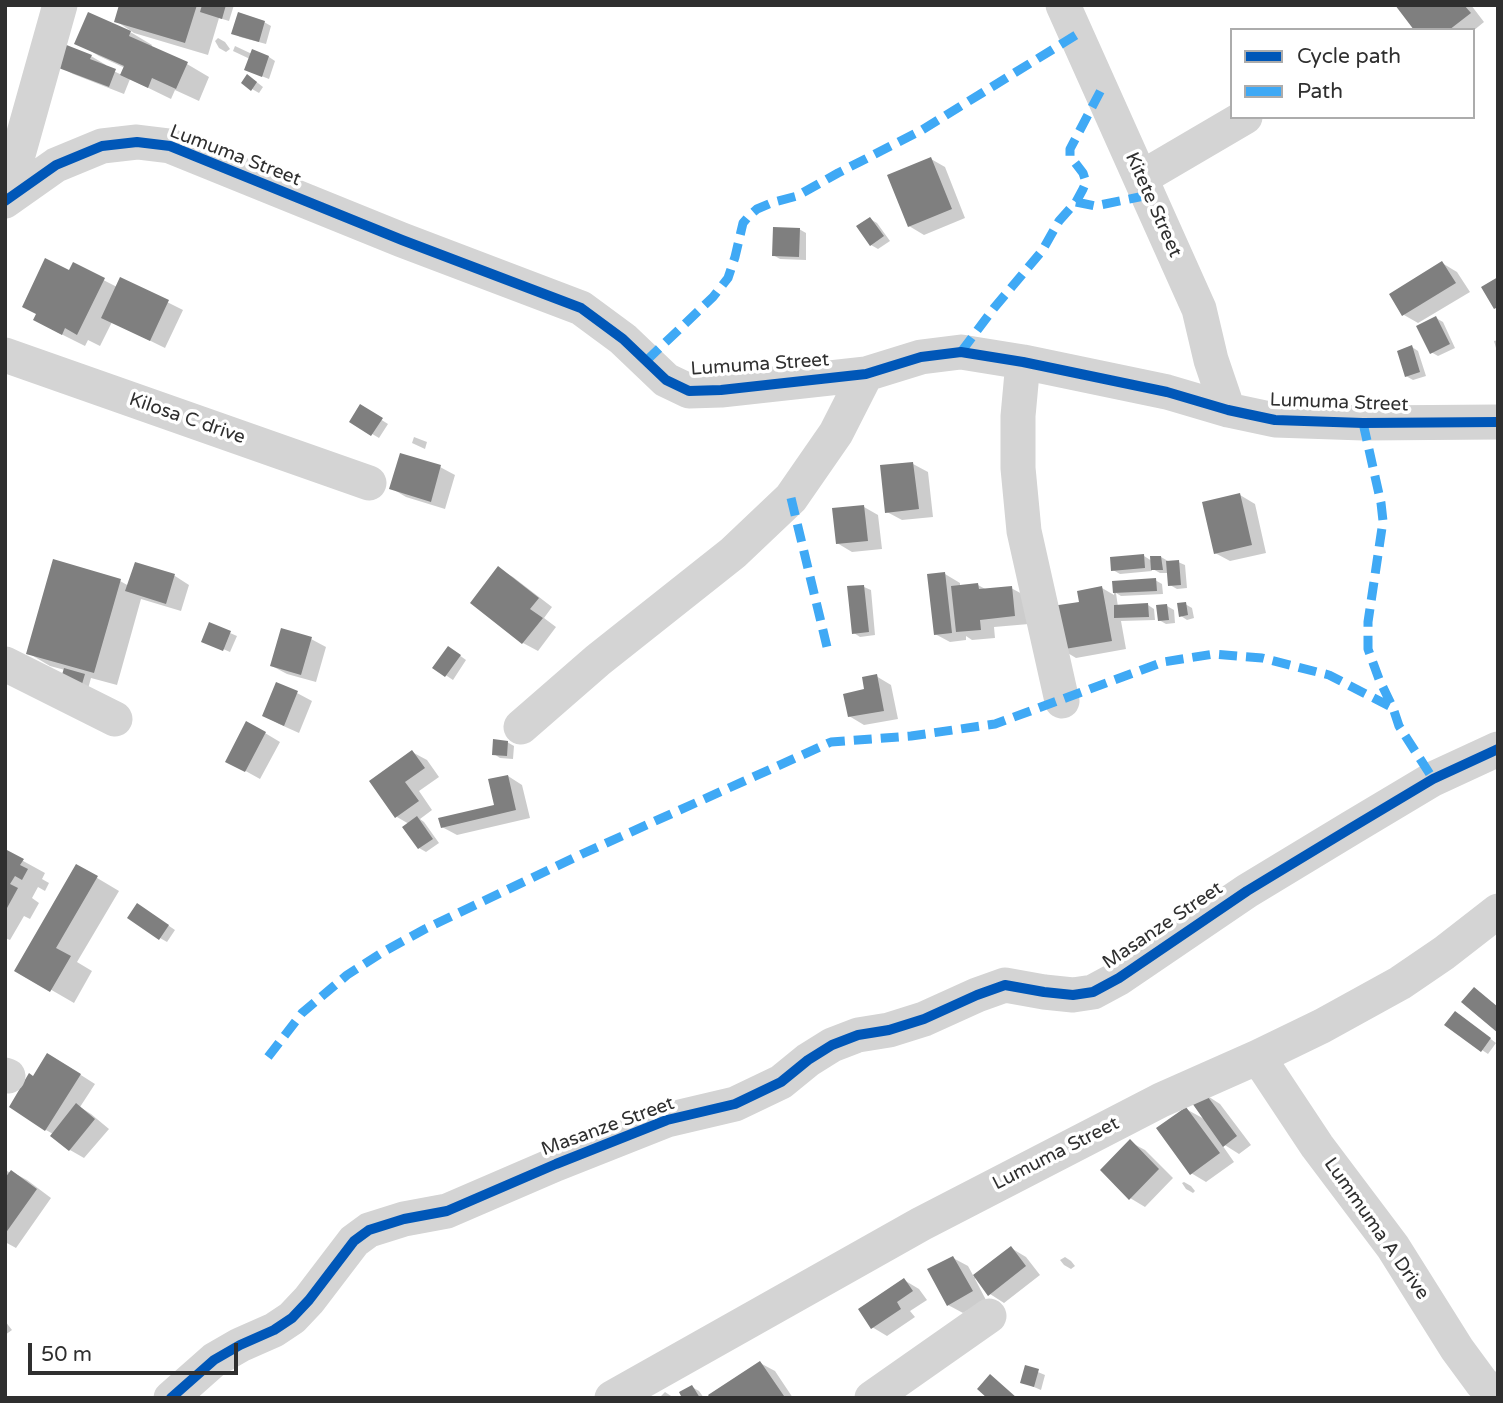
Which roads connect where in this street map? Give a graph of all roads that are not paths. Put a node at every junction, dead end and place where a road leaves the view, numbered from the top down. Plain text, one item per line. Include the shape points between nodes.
1 (60, 5) edge
2 (1063, 5) edge
3 (1242, 119) edge
4 (1141, 178) junction
5 (5, 201) edge
6 (5, 355) edge
7 (1023, 362) junction
8 (866, 374) junction
9 (1228, 410) junction
10 (1498, 422) edge
11 (369, 483) dead end
12 (5, 664) edge
13 (1062, 701) dead end
14 (115, 719) dead end
15 (521, 727) dead end
16 (1498, 749) edge
17 (1498, 911) edge
18 (1258, 1058) junction
19 (989, 1316) dead end
20 (1498, 1396) edge
21 (171, 1398) edge
22 (612, 1398) edge
23 (872, 1398) edge

1 - 5 street
2 - 4 street, Kitete Street
3 - 4 street
4 - 9 street, Kitete Street via 1199,309
5 - 8 street, Lumuma Street via 56,165 102,146 137,142 170,146 581,308 666,380 689,391
6 - 11 street, Kilosa C drive
7 - 8 street, Lumuma Street via 961,352 921,357
7 - 9 street, Lumuma Street via 1167,392
7 - 13 street via 1018,468 1024,531
8 - 15 street via 836,433 791,498 733,553
9 - 10 street, Lumuma Street via 1275,420 1363,424
12 - 14 street
16 - 21 street, Masanze Street via 1433,779 1351,828 1093,992 1073,995 1004,985 925,1019 832,1045 781,1082 735,1104 667,1120 447,1210 369,1230 354,1241 292,1318 214,1360
17 - 18 street, Lumuma Street via 1400,983
18 - 20 street, Lummuma A Drive via 1392,1247 1457,1349 1482,1383
18 - 22 street, Lumuma Street via 1161,1100 921,1224
19 - 23 street

